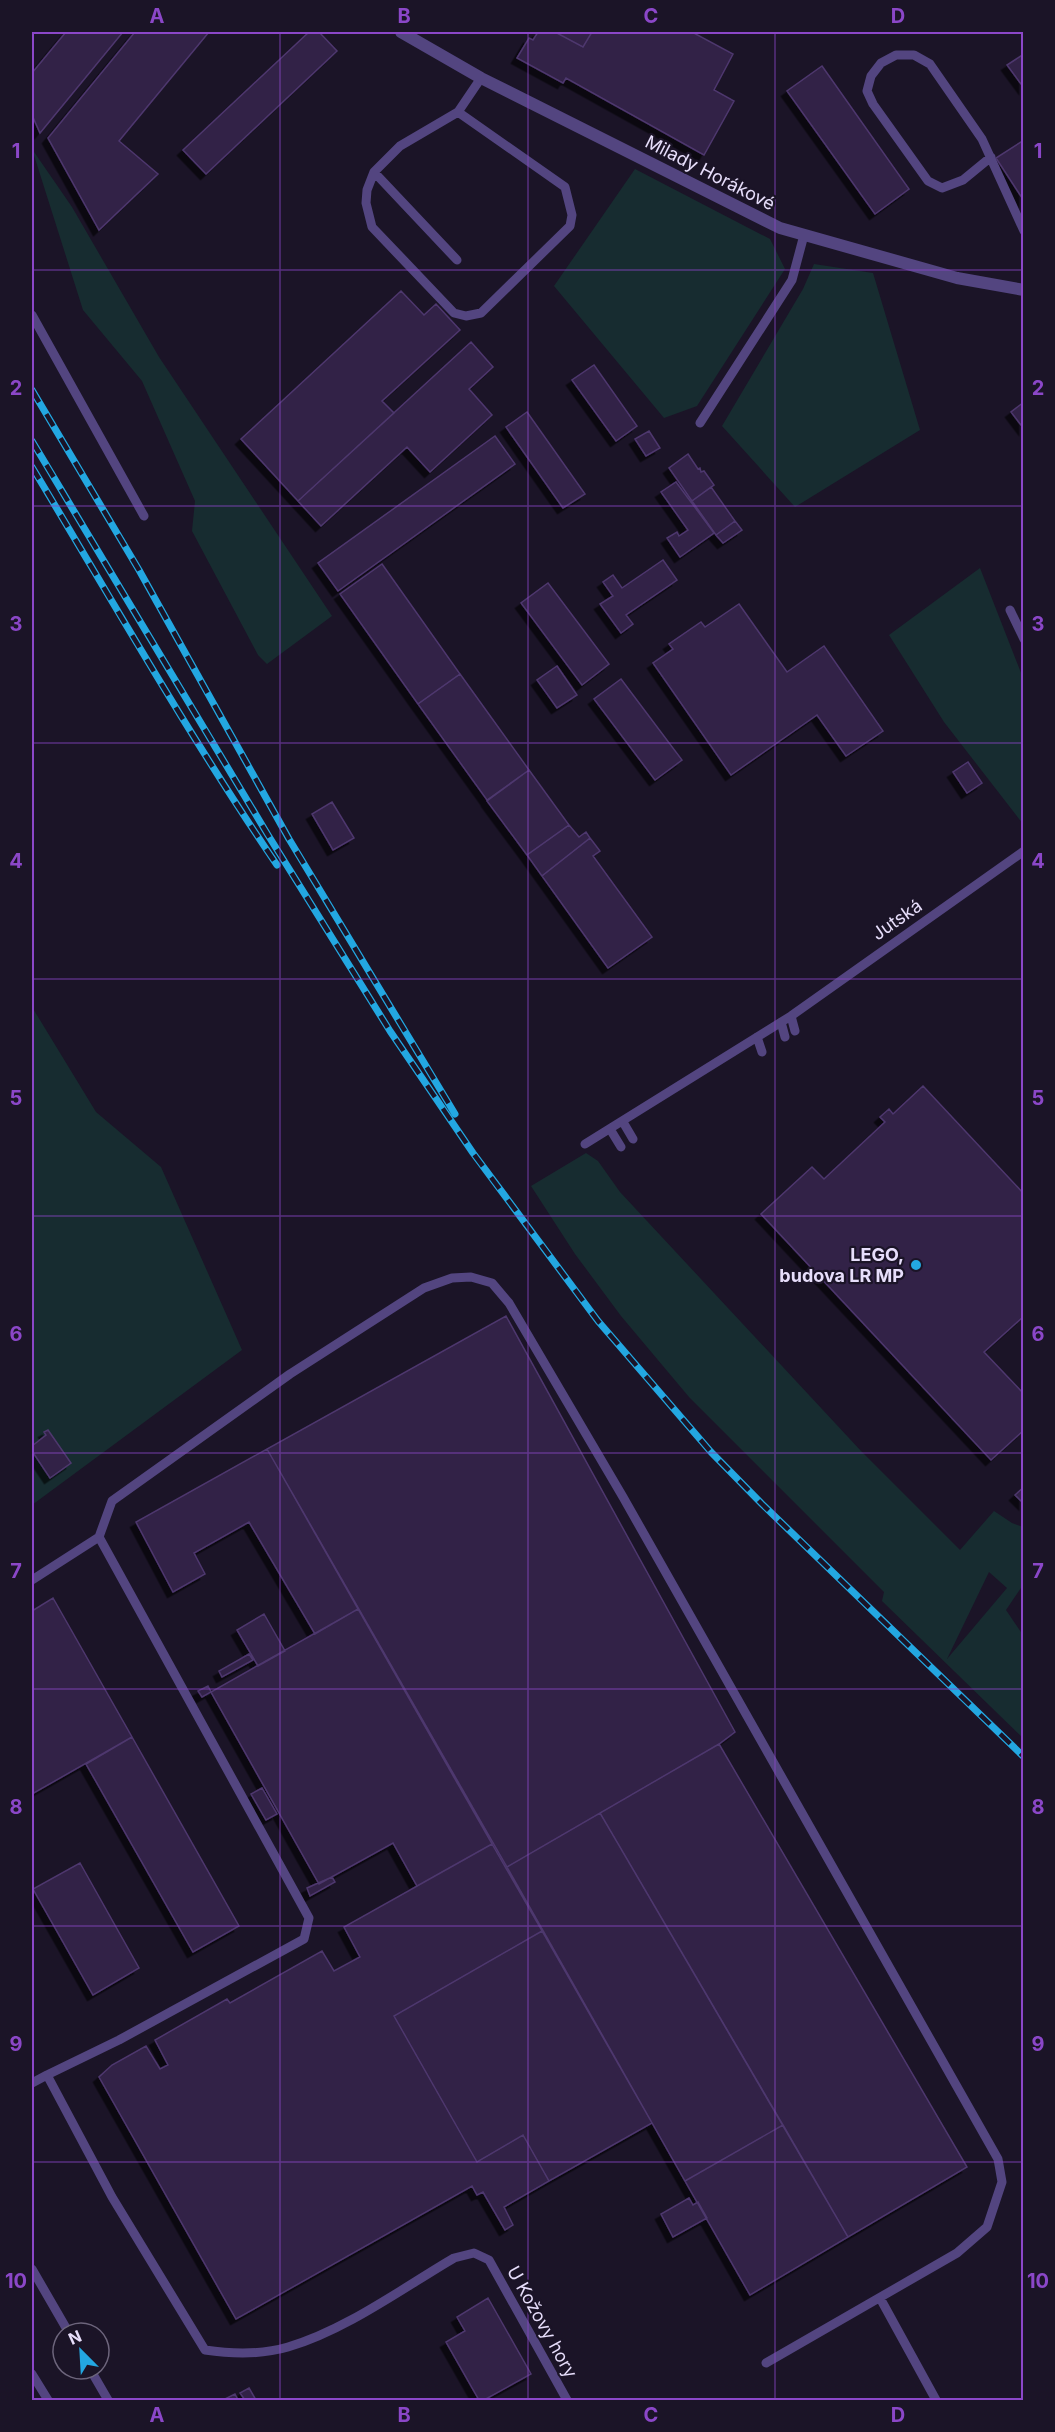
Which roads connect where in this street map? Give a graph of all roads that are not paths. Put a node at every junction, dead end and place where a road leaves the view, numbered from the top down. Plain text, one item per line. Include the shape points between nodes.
1 (401, 32) edge
2 (481, 78) junction
3 (458, 112) junction
4 (991, 157) junction
5 (374, 172) junction
6 (1023, 231) edge
7 (804, 235) junction
8 (457, 260) dead end
9 (1023, 290) edge
10 (32, 315) edge
11 (700, 423) dead end
12 (144, 516) dead end
13 (1010, 610) dead end
14 (1023, 639) edge
15 (1023, 850) edge
16 (790, 1016) junction
17 (781, 1022) junction
18 (795, 1031) dead end
19 (757, 1037) junction
20 (785, 1037) dead end
21 (762, 1052) dead end
22 (623, 1122) junction
23 (610, 1129) junction
24 (633, 1139) dead end
25 (585, 1144) dead end
26 (621, 1147) dead end
27 (99, 1537) junction
28 (32, 1580) edge
29 (46, 2076) junction
30 (32, 2083) edge
31 (32, 2270) edge
32 (880, 2298) junction
33 (62, 2321) edge
34 (766, 2363) dead end
35 (32, 2374) edge
36 (97, 2381) edge
37 (48, 2400) edge
38 (108, 2400) edge
39 (567, 2400) edge
40 (936, 2400) edge

1 - 2 street, Milady Horákové
2 - 3 lane
2 - 7 street, Milady Horákové via 770,223
3 - 5 lane via 400,146
3 - 5 lane via 565,187 572,215 570,226 481,313 454,313 372,228 366,197
4 - 4 lane via 930,64 914,55 896,55 881,63 871,76 867,91 873,104 928,181 942,188 963,180
4 - 6 lane
5 - 8 lane
7 - 9 street, Milady Horákové via 957,278
7 - 11 lane via 792,280
10 - 12 lane
13 - 14 lane
15 - 16 lane, Jutská
16 - 17 lane, Jutská
16 - 18 lane
17 - 19 lane, Jutská
17 - 20 lane
19 - 21 lane
19 - 22 lane, Jutská
22 - 23 lane, Jutská
22 - 24 lane
23 - 25 lane, Jutská
23 - 26 lane
27 - 28 lane
27 - 29 lane via 309,1918 304,1939
27 - 32 lane via 112,1501 309,1362 424,1288 452,1278 471,1277 492,1283 508,1303 623,1497 998,2159 1002,2182 987,2227 957,2253
29 - 30 lane
29 - 39 lane, U Kožovy hory via 112,2197 206,2350 238,2354 287,2348 342,2324 454,2258 474,2253 489,2260
31 - 33 lane
32 - 34 lane
32 - 40 lane
35 - 37 lane
36 - 38 lane

